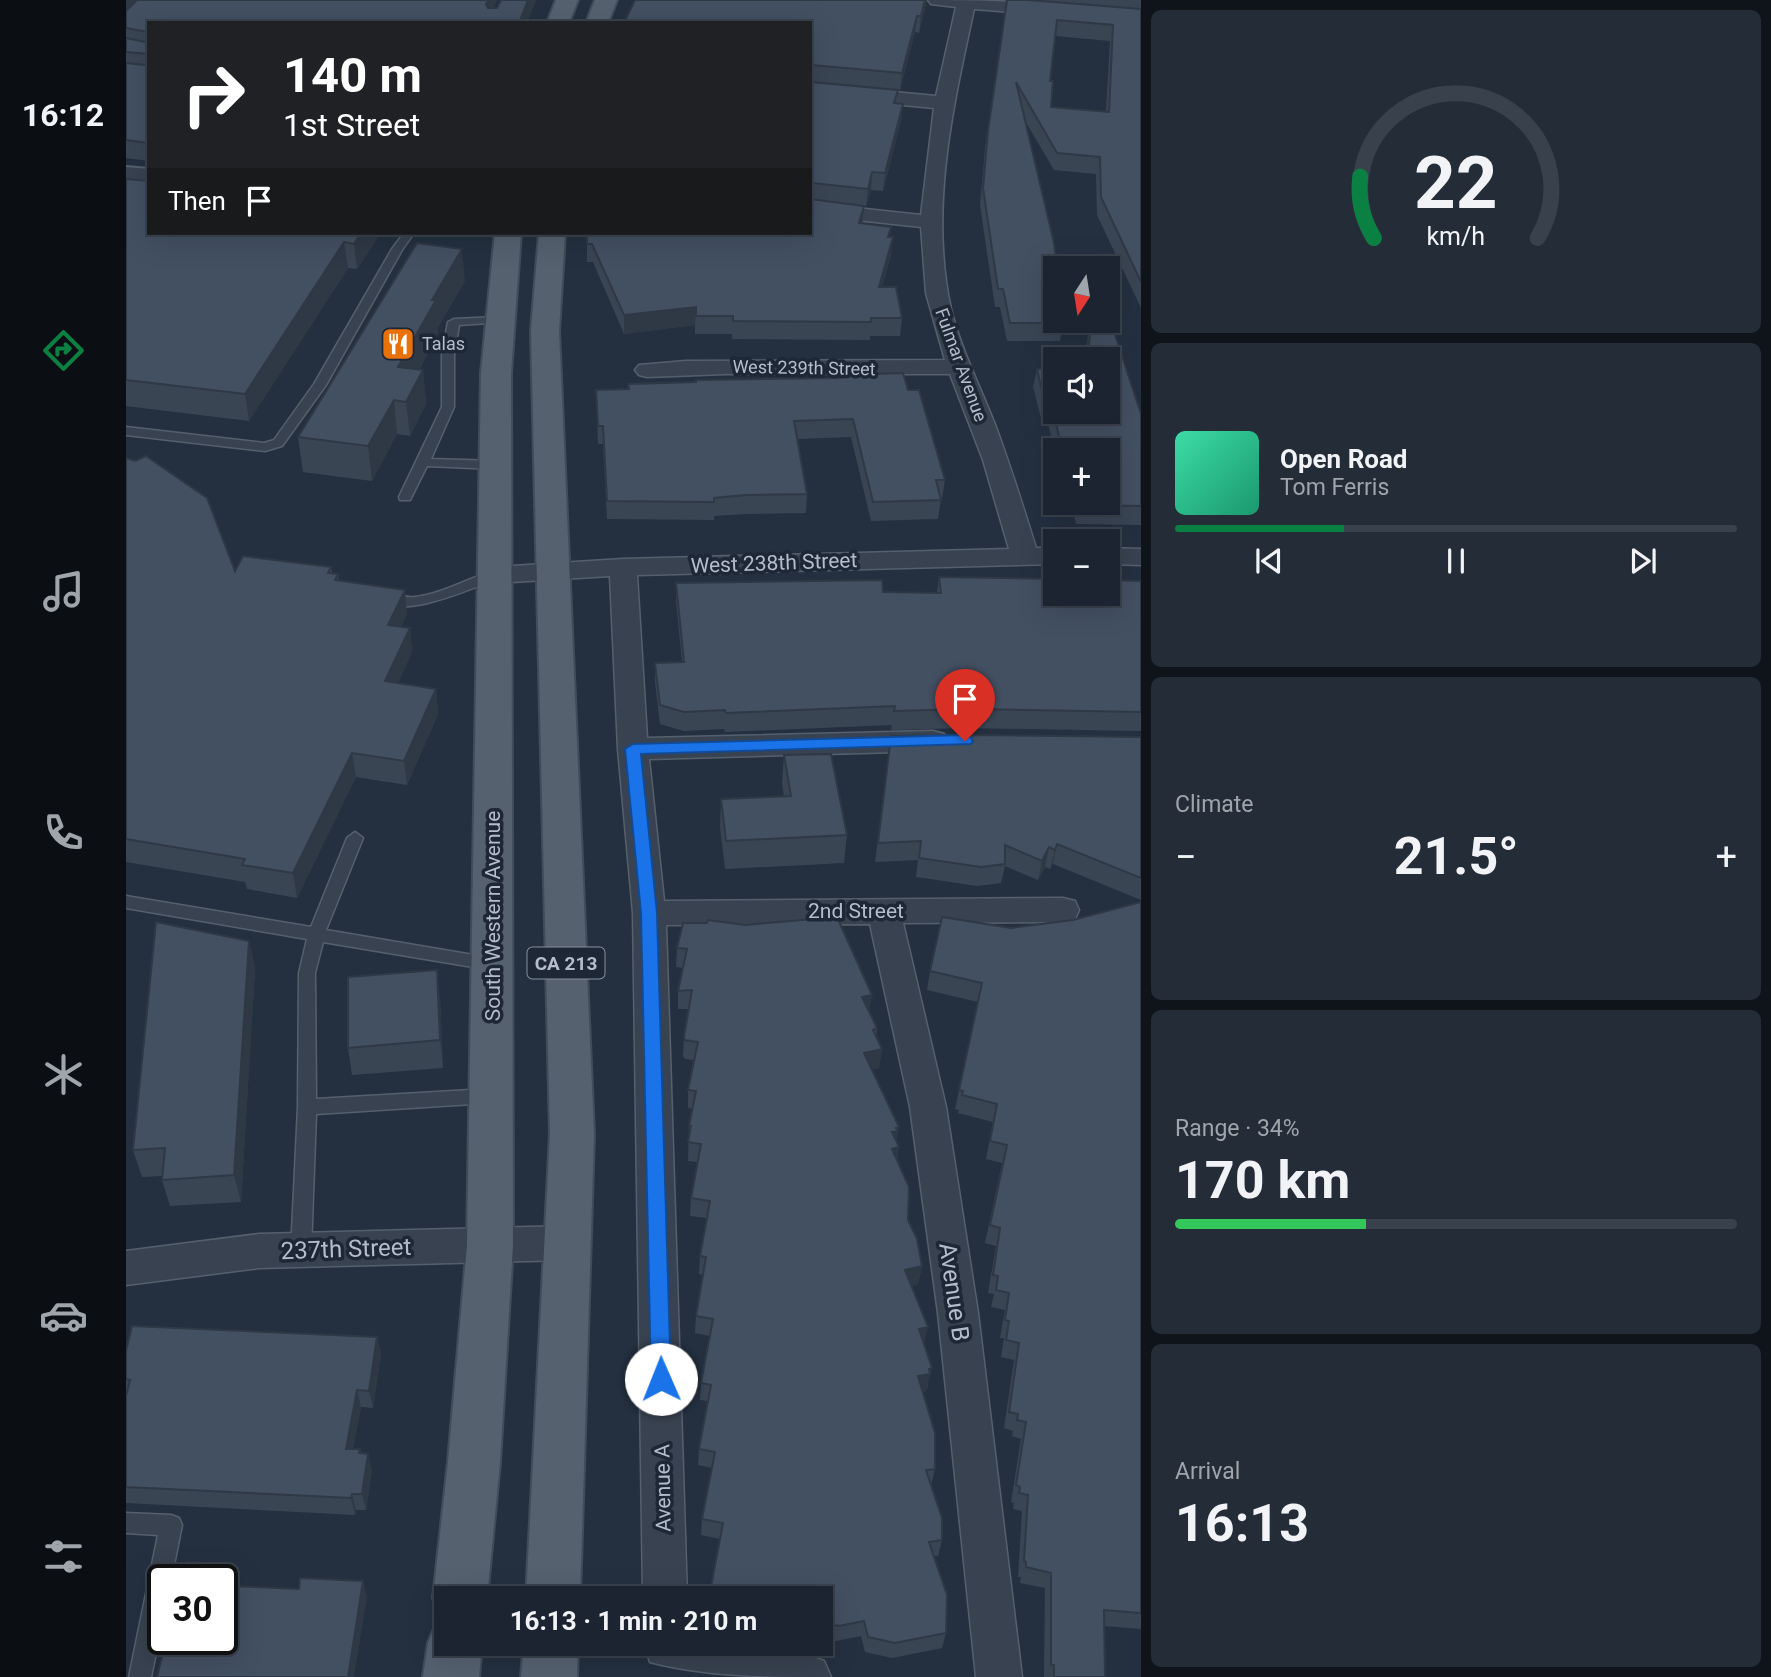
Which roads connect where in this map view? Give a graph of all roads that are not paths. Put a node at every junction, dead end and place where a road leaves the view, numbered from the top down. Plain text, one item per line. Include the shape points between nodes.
1 (567, 0) edge
2 (606, 0) edge
3 (937, 0) edge
4 (966, 3) junction
5 (1060, 11) edge
6 (559, 21) edge
7 (598, 21) edge
8 (812, 90) edge
9 (944, 103) junction
10 (126, 175) edge
11 (147, 177) edge
12 (812, 209) edge
13 (930, 222) junction
14 (408, 235) edge
15 (508, 235) edge
16 (552, 235) edge
17 (499, 320) junction
18 (961, 367) junction
19 (647, 370) dead end
20 (126, 431) edge
21 (423, 462) junction
22 (496, 465) junction
23 (405, 496) dead end
24 (1025, 556) junction
25 (1043, 556) edge
26 (1120, 556) edge
27 (1141, 557) edge
28 (623, 567) junction
29 (554, 570) junction
30 (494, 575) junction
31 (367, 595) edge
32 (965, 741) edge
33 (633, 749) junction
34 (355, 838) dead end
35 (126, 902) edge
36 (1063, 910) dead end
37 (884, 911) junction
38 (649, 913) junction
39 (316, 934) junction
40 (493, 964) junction
41 (492, 1096) junction
42 (307, 1107) junction
43 (568, 1243) junction
44 (490, 1245) junction
45 (301, 1251) junction
46 (126, 1268) edge
47 (126, 1523) edge
48 (461, 1586) edge
49 (554, 1586) edge
50 (665, 1586) edge
51 (454, 1656) edge
52 (550, 1656) edge
53 (715, 1656) edge
54 (140, 1677) edge
55 (452, 1677) edge
56 (549, 1677) edge
57 (808, 1677) edge
58 (999, 1677) edge

1 - 6 main road
2 - 7 main road
3 - 4 street
4 - 5 street
4 - 9 street, Fulmar Avenue
8 - 9 street
9 - 13 street, Fulmar Avenue
10 - 11 street
12 - 13 street
13 - 18 street, Fulmar Avenue via 937,295
14 - 20 lane via 320,385 278,443 265,447
15 - 17 main road, South Western Avenue
16 - 29 main road, CA 213 via 545,331
17 - 21 lane via 454,323 448,355 448,407
17 - 22 main road, South Western Avenue
18 - 19 street, West 239th Street
18 - 24 street, Fulmar Avenue
21 - 22 lane
21 - 23 lane
22 - 30 main road, South Western Avenue
24 - 25 street, West 238th Street
24 - 28 street, West 238th Street
26 - 27 street
28 - 29 street, West 238th Street
28 - 33 street, Avenue A
29 - 30 street, West 238th Street
29 - 43 main road, CA 213 via 572,1134
30 - 31 lane via 412,602
30 - 40 main road, South Western Avenue
32 - 33 street
33 - 38 street, Avenue A
34 - 39 lane
35 - 39 lane
36 - 37 street, 2nd Street
37 - 38 street, 2nd Street
37 - 58 street, Avenue B via 928,1107 958,1313
38 - 50 street, Avenue A
39 - 40 lane
39 - 42 lane via 307,973
40 - 41 main road, South Western Avenue
41 - 42 lane
41 - 44 main road, South Western Avenue
42 - 45 lane
43 - 44 street, 237th Street
43 - 49 main road, CA 213
44 - 45 street, 237th Street
44 - 48 main road, South Western Avenue
45 - 46 street, 237th Street via 259,1251
47 - 54 lane via 171,1525
51 - 55 main road
52 - 56 main road
53 - 57 street

